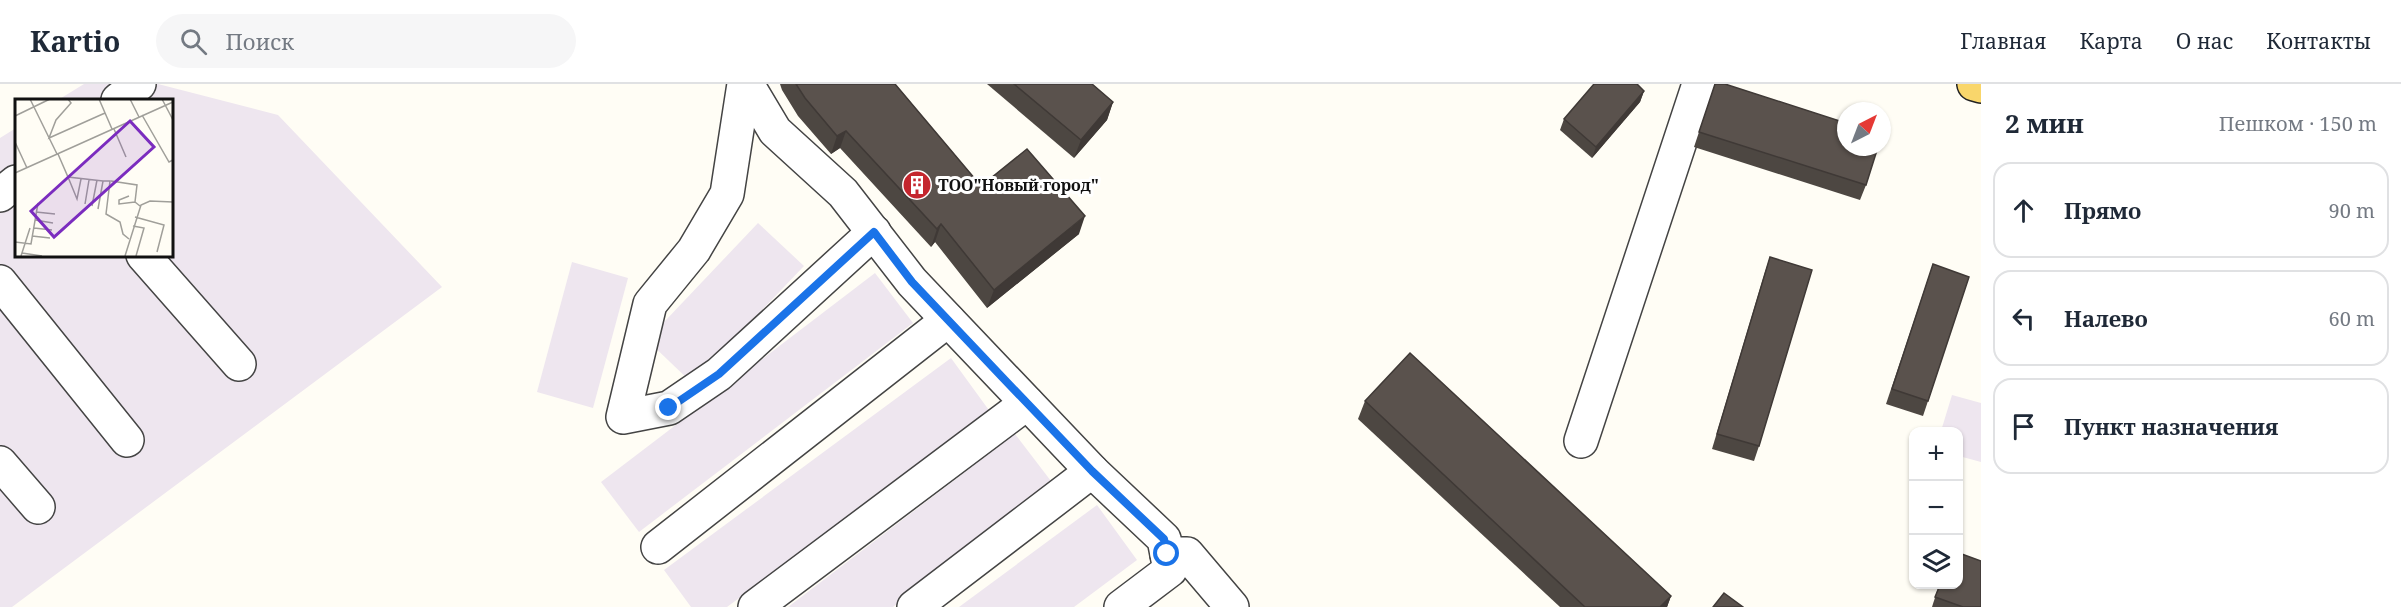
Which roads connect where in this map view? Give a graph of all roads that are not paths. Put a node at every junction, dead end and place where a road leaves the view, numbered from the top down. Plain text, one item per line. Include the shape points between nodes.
1 (139, 84) edge
2 (746, 84) edge
3 (1699, 84) edge
4 (1974, 84) edge
5 (1981, 86) edge
6 (119, 99) edge
7 (15, 183) edge
8 (0, 195) edge
9 (874, 232) junction
10 (144, 256) edge
11 (0, 282) edge
12 (948, 320) junction
13 (239, 364) dead end
14 (1027, 403) junction
15 (127, 440) dead end
16 (1581, 441) dead end
17 (0, 463) edge
18 (1092, 471) junction
19 (38, 507) dead end
20 (658, 547) dead end
21 (1167, 554) junction
22 (755, 607) edge
23 (914, 607) edge
24 (1120, 607) edge
25 (1232, 607) edge

1 - 6 lane
2 - 9 lane via 775,131 843,193
2 - 9 lane via 728,194 694,250 650,303 623,417 669,408 719,374
3 - 16 lane
4 - 5 main road
7 - 8 lane
9 - 12 lane via 912,282
10 - 13 lane
11 - 15 lane
12 - 14 lane
12 - 20 lane
14 - 18 lane
14 - 22 lane
17 - 19 lane
18 - 21 lane via 1164,539
18 - 23 lane
21 - 24 lane via 1170,570
21 - 25 lane via 1187,554

